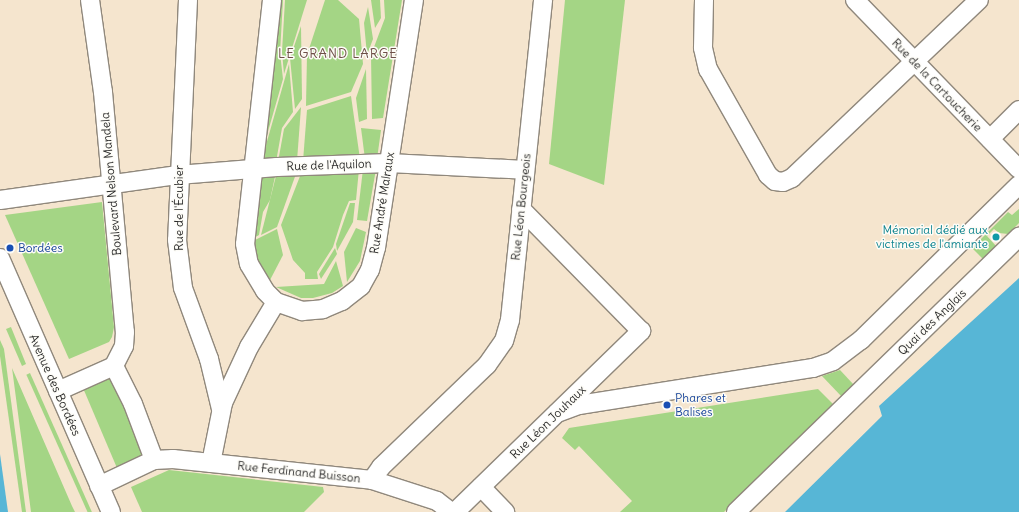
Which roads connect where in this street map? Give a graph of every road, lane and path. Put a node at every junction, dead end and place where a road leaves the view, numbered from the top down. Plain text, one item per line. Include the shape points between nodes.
1 (90, 0) edge
2 (188, 0) edge
3 (272, 0) edge
4 (414, 0) edge
5 (544, 0) edge
6 (704, 0) edge
7 (856, 0) edge
8 (979, 0) edge
9 (915, 62) junction
10 (1019, 110) edge
11 (990, 139) junction
12 (389, 164) junction
13 (253, 168) junction
14 (1019, 169) edge
15 (525, 170) junction
16 (178, 175) junction
17 (110, 185) junction
18 (1019, 185) edge
19 (0, 200) edge
20 (521, 209) junction
21 (1019, 237) edge
22 (0, 258) edge
23 (276, 302) junction
24 (114, 366) junction
25 (58, 391) junction
26 (456, 395) joint
27 (221, 409) junction
28 (557, 413) junction
29 (154, 460) junction
30 (211, 463) junction
31 (372, 480) junction
32 (99, 486) junction
33 (481, 487) junction
34 (110, 512) edge
35 (451, 512) edge
36 (455, 512) edge
37 (505, 512) edge
38 (736, 512) edge

1 - 17 street, Boulevard Nelson Mandela via 102,82
2 - 16 street, Rue de l'Écubier
3 - 13 street, Rue André Malraux
4 - 12 street, Rue André Malraux
5 - 15 street, Rue Léon Bourgeois
6 - 9 street via 704,48 708,69 768,175 779,182 792,178
7 - 9 street, Rue de la Cartoucherie
8 - 9 street
9 - 11 street, Rue de la Cartoucherie
10 - 11 street
11 - 14 street, Rue de la Cartoucherie
12 - 13 street, Rue de l'Aquilon
12 - 15 street, Rue de l'Aquilon
12 - 23 street, Rue André Malraux via 376,248 370,270 361,286 342,301 323,309 302,311
13 - 16 street, Rue de l'Aquilon
13 - 23 street, Rue André Malraux via 246,234 247,256 257,282
15 - 20 street, Rue Léon Bourgeois
16 - 17 street, Rue de l'Aquilon
16 - 27 street, Rue de l'Écubier via 177,240 182,280 209,359
17 - 19 street, Rue de l'Aquilon
17 - 24 street, Boulevard Nelson Mandela via 126,339
18 - 28 street via 860,340 833,361 814,368 580,405
20 - 26 street, Rue Léon Bourgeois via 508,330 494,358
20 - 28 street, Rue Léon Jouhaux via 641,331
21 - 38 street, Quai des Anglais
22 - 25 street, Avenue des Bordées
23 - 27 street via 249,347
24 - 25 street
24 - 29 street via 134,404
25 - 32 street, Avenue des Bordées
26 - 31 street, Rue Ferdinand Buisson via 381,467
27 - 30 street
28 - 33 street, Rue Léon Jouhaux
29 - 30 street, Rue Ferdinand Buisson
29 - 32 street
30 - 31 street, Rue Ferdinand Buisson
31 - 35 street via 437,501
32 - 34 street, Avenue des Bordées
33 - 36 street, Rue Léon Jouhaux
33 - 37 street

